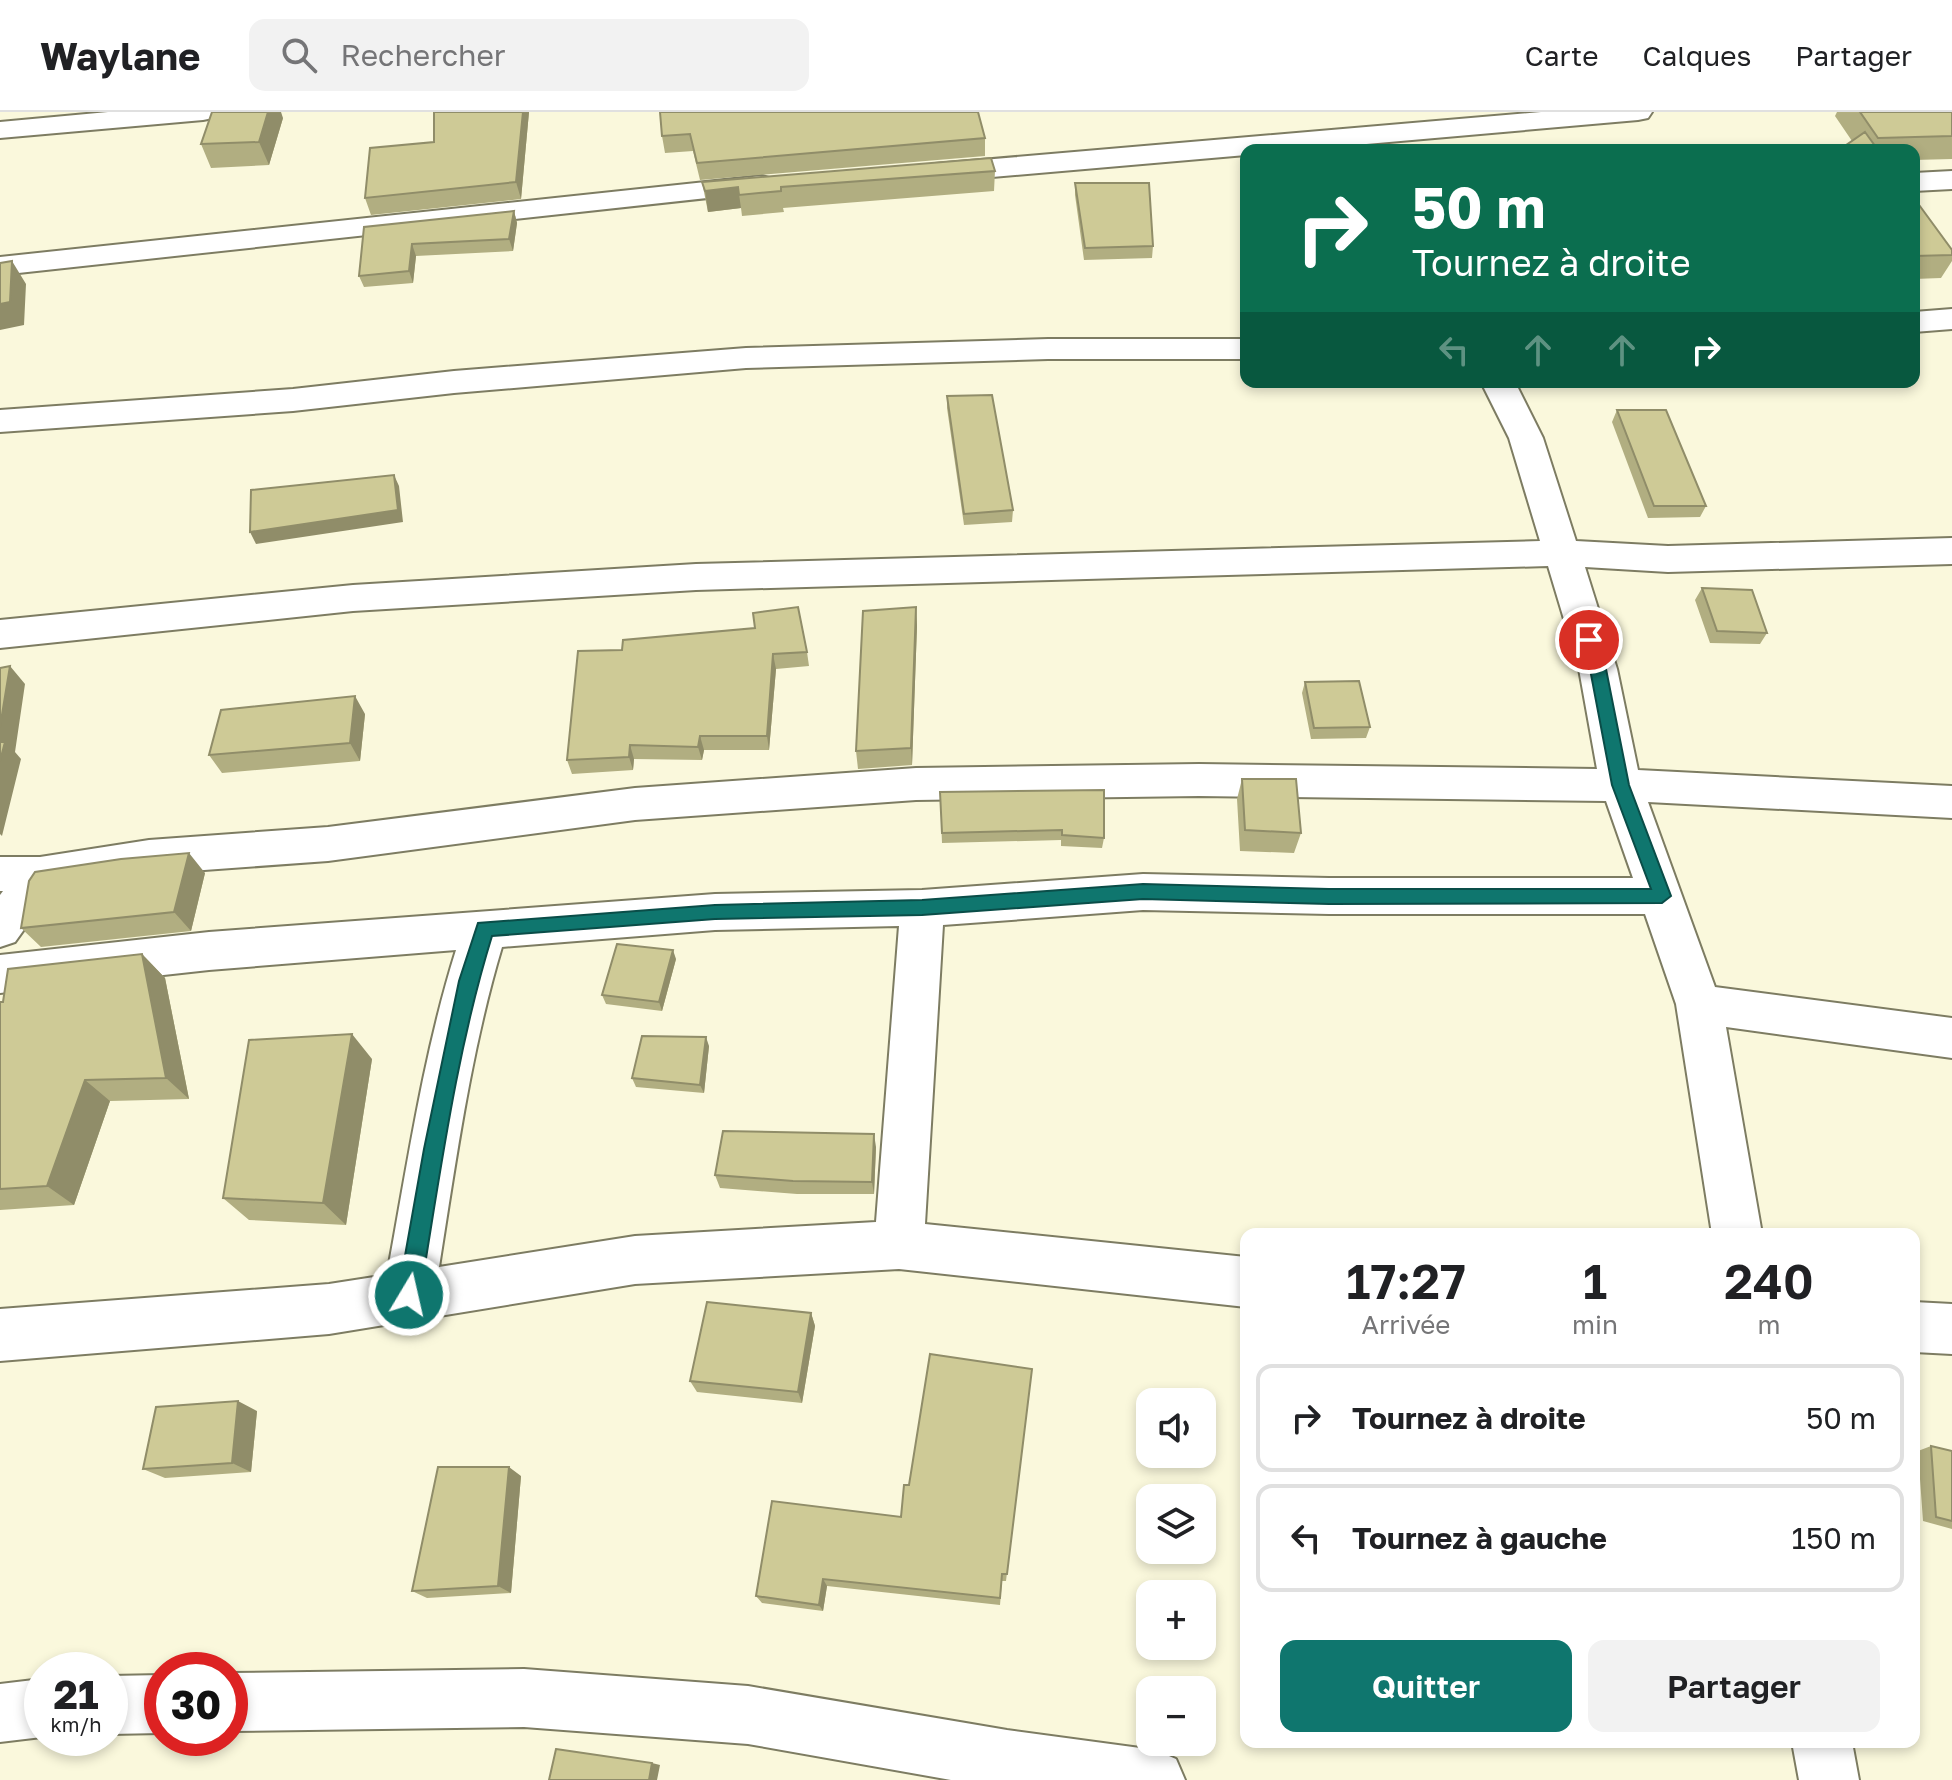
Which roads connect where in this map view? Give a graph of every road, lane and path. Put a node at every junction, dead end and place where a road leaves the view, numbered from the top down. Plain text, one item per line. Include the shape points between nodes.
1 (203, 112) edge
2 (1638, 112) edge
3 (0, 130) edge
4 (1375, 132) edge
5 (1279, 144) edge
6 (1240, 149) edge
7 (904, 175) edge
8 (1952, 180) edge
9 (791, 182) edge
10 (1920, 182) edge
11 (0, 266) edge
12 (1952, 319) edge
13 (1920, 322) edge
14 (1240, 349) edge
15 (1501, 388) edge
16 (0, 421) edge
17 (1952, 551) edge
18 (1562, 553) junction
19 (0, 634) edge
20 (1621, 785) junction
21 (1952, 802) edge
22 (20, 874) edge
23 (1662, 896) junction
24 (922, 908) junction
25 (0, 929) edge
26 (485, 929) junction
27 (0, 974) edge
28 (1699, 1004) junction
29 (1952, 1038) edge
30 (1736, 1228) edge
31 (899, 1245) junction
32 (1240, 1282) edge
33 (409, 1295) junction
34 (1920, 1327) edge
35 (1952, 1329) edge
36 (0, 1335) edge
37 (248, 1702) edge
38 (24, 1710) edge
39 (0, 1713) edge
40 (1823, 1748) edge
41 (1155, 1780) edge
42 (1829, 1780) edge

1 - 3 street
2 - 4 street
4 - 5 street
6 - 7 street
8 - 10 street
9 - 11 street
12 - 13 street
14 - 16 street via 746,358
15 - 18 street via 1526,438
17 - 18 street via 1668,559
18 - 19 street via 696,577 353,598
18 - 20 street via 1598,669
20 - 21 street
20 - 22 street via 1199,780 916,784 635,804 328,844 149,857
20 - 23 street
22 - 25 street
23 - 24 street via 1143,892
23 - 28 street
24 - 26 street via 715,912
24 - 31 street
26 - 27 street
26 - 33 street via 434,1149
28 - 29 street
28 - 30 street
31 - 32 street
31 - 33 street via 635,1260
33 - 36 street via 329,1309
34 - 35 street
37 - 41 street via 524,1698 748,1715
38 - 39 street
40 - 42 street

